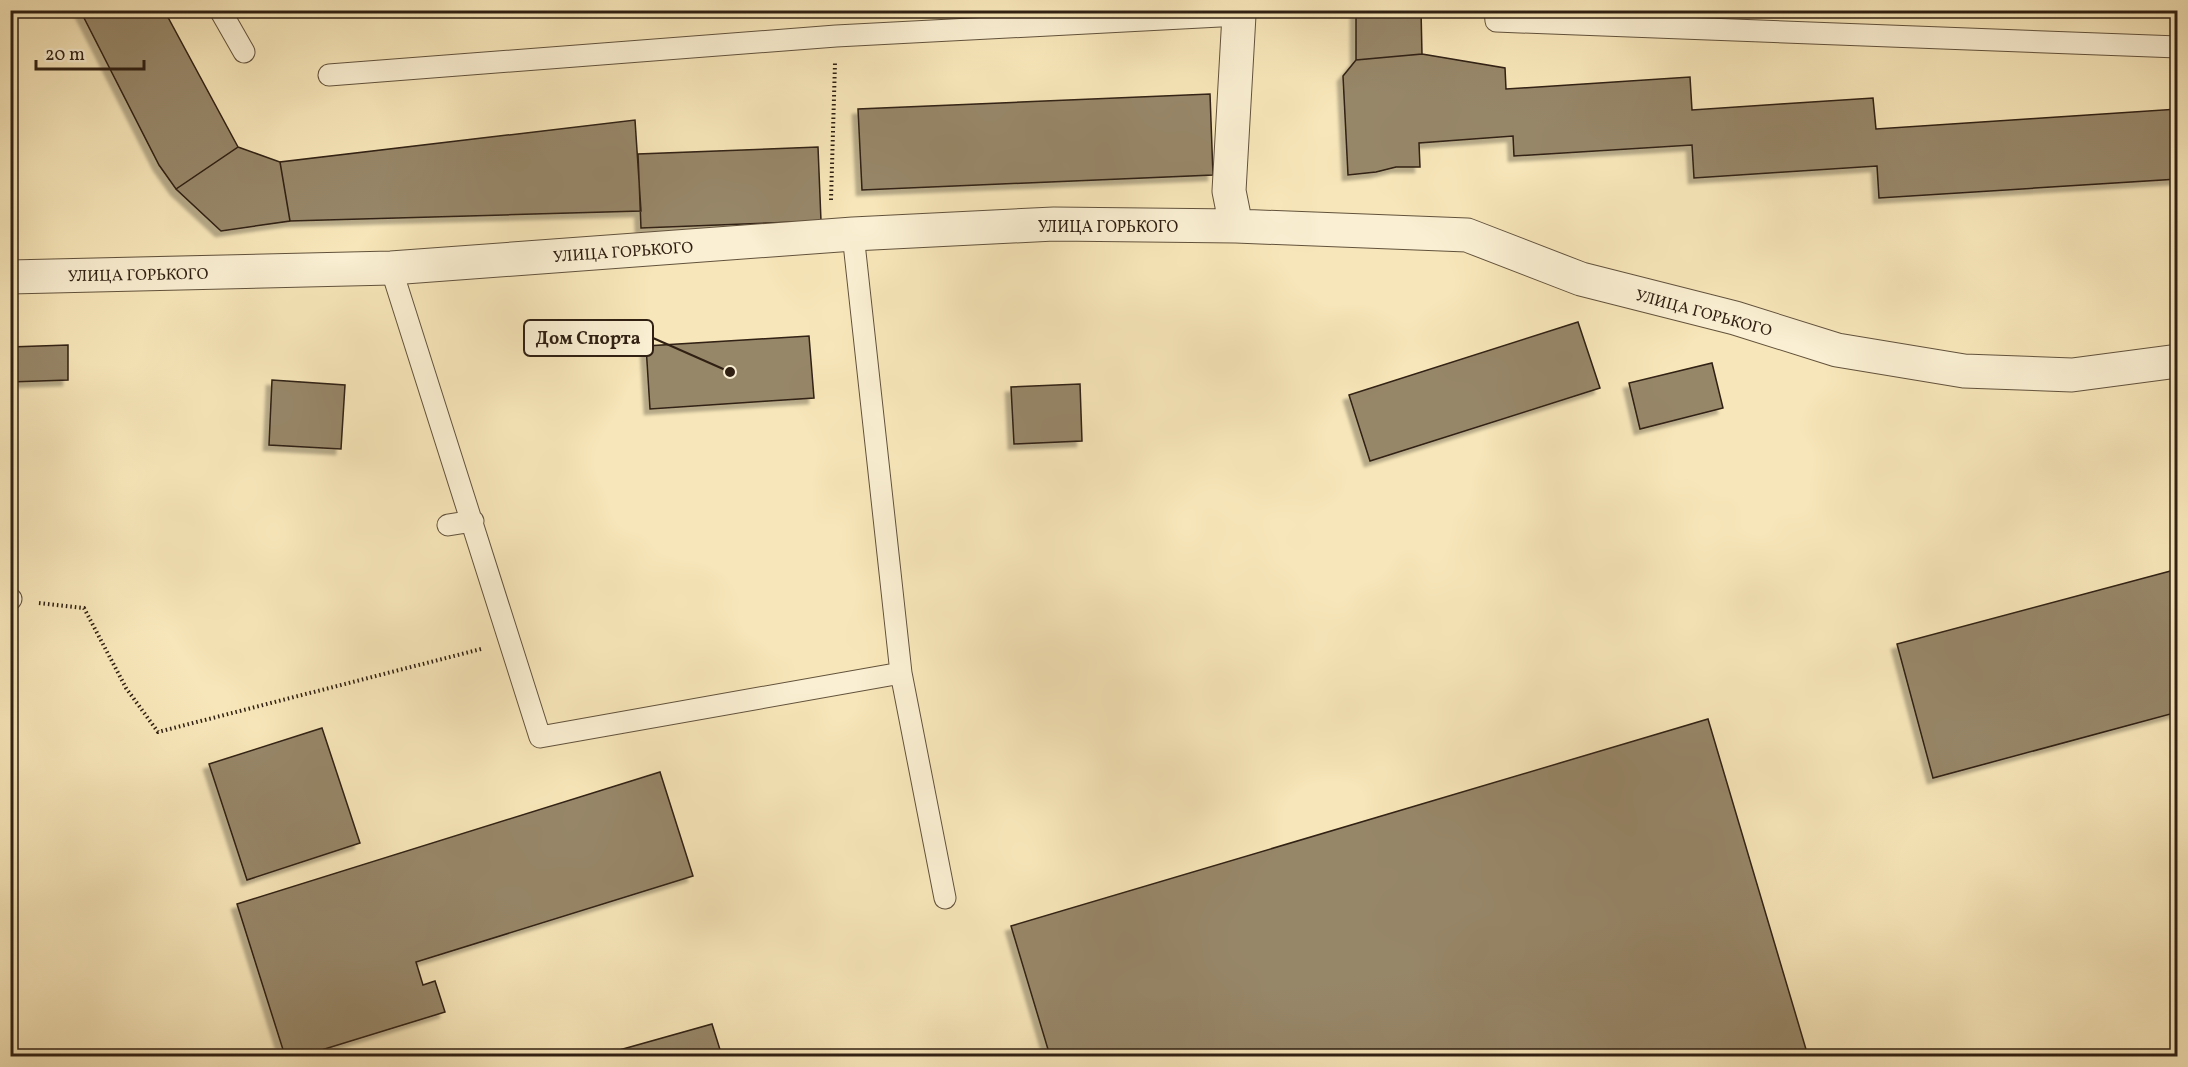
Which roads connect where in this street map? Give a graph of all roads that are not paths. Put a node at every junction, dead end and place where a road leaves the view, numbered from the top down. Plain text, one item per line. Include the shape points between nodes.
1 (220, 10) edge
2 (1496, 10) edge
3 (1240, 13) edge
4 (2178, 47) edge
5 (244, 52) dead end
6 (329, 75) dead end
7 (1236, 226) junction
8 (853, 234) junction
9 (391, 268) junction
10 (10, 277) edge
11 (2178, 361) edge
12 (473, 521) junction
13 (448, 525) dead end
14 (901, 673) junction
15 (945, 898) dead end

1 - 5 lane
2 - 4 lane via 1496,21
3 - 6 lane via 836,36
3 - 7 street via 1229,191
7 - 8 street, УЛИЦА ГОРЬКОГО via 1054,224
7 - 11 street, УЛИЦА ГОРЬКОГО via 1467,235 1581,279 1735,318 1837,350 1964,371 2072,375
8 - 9 street, УЛИЦА ГОРЬКОГО
8 - 14 lane
9 - 10 street, УЛИЦА ГОРЬКОГО
9 - 12 lane
12 - 13 lane
12 - 14 lane via 540,737
14 - 15 lane

